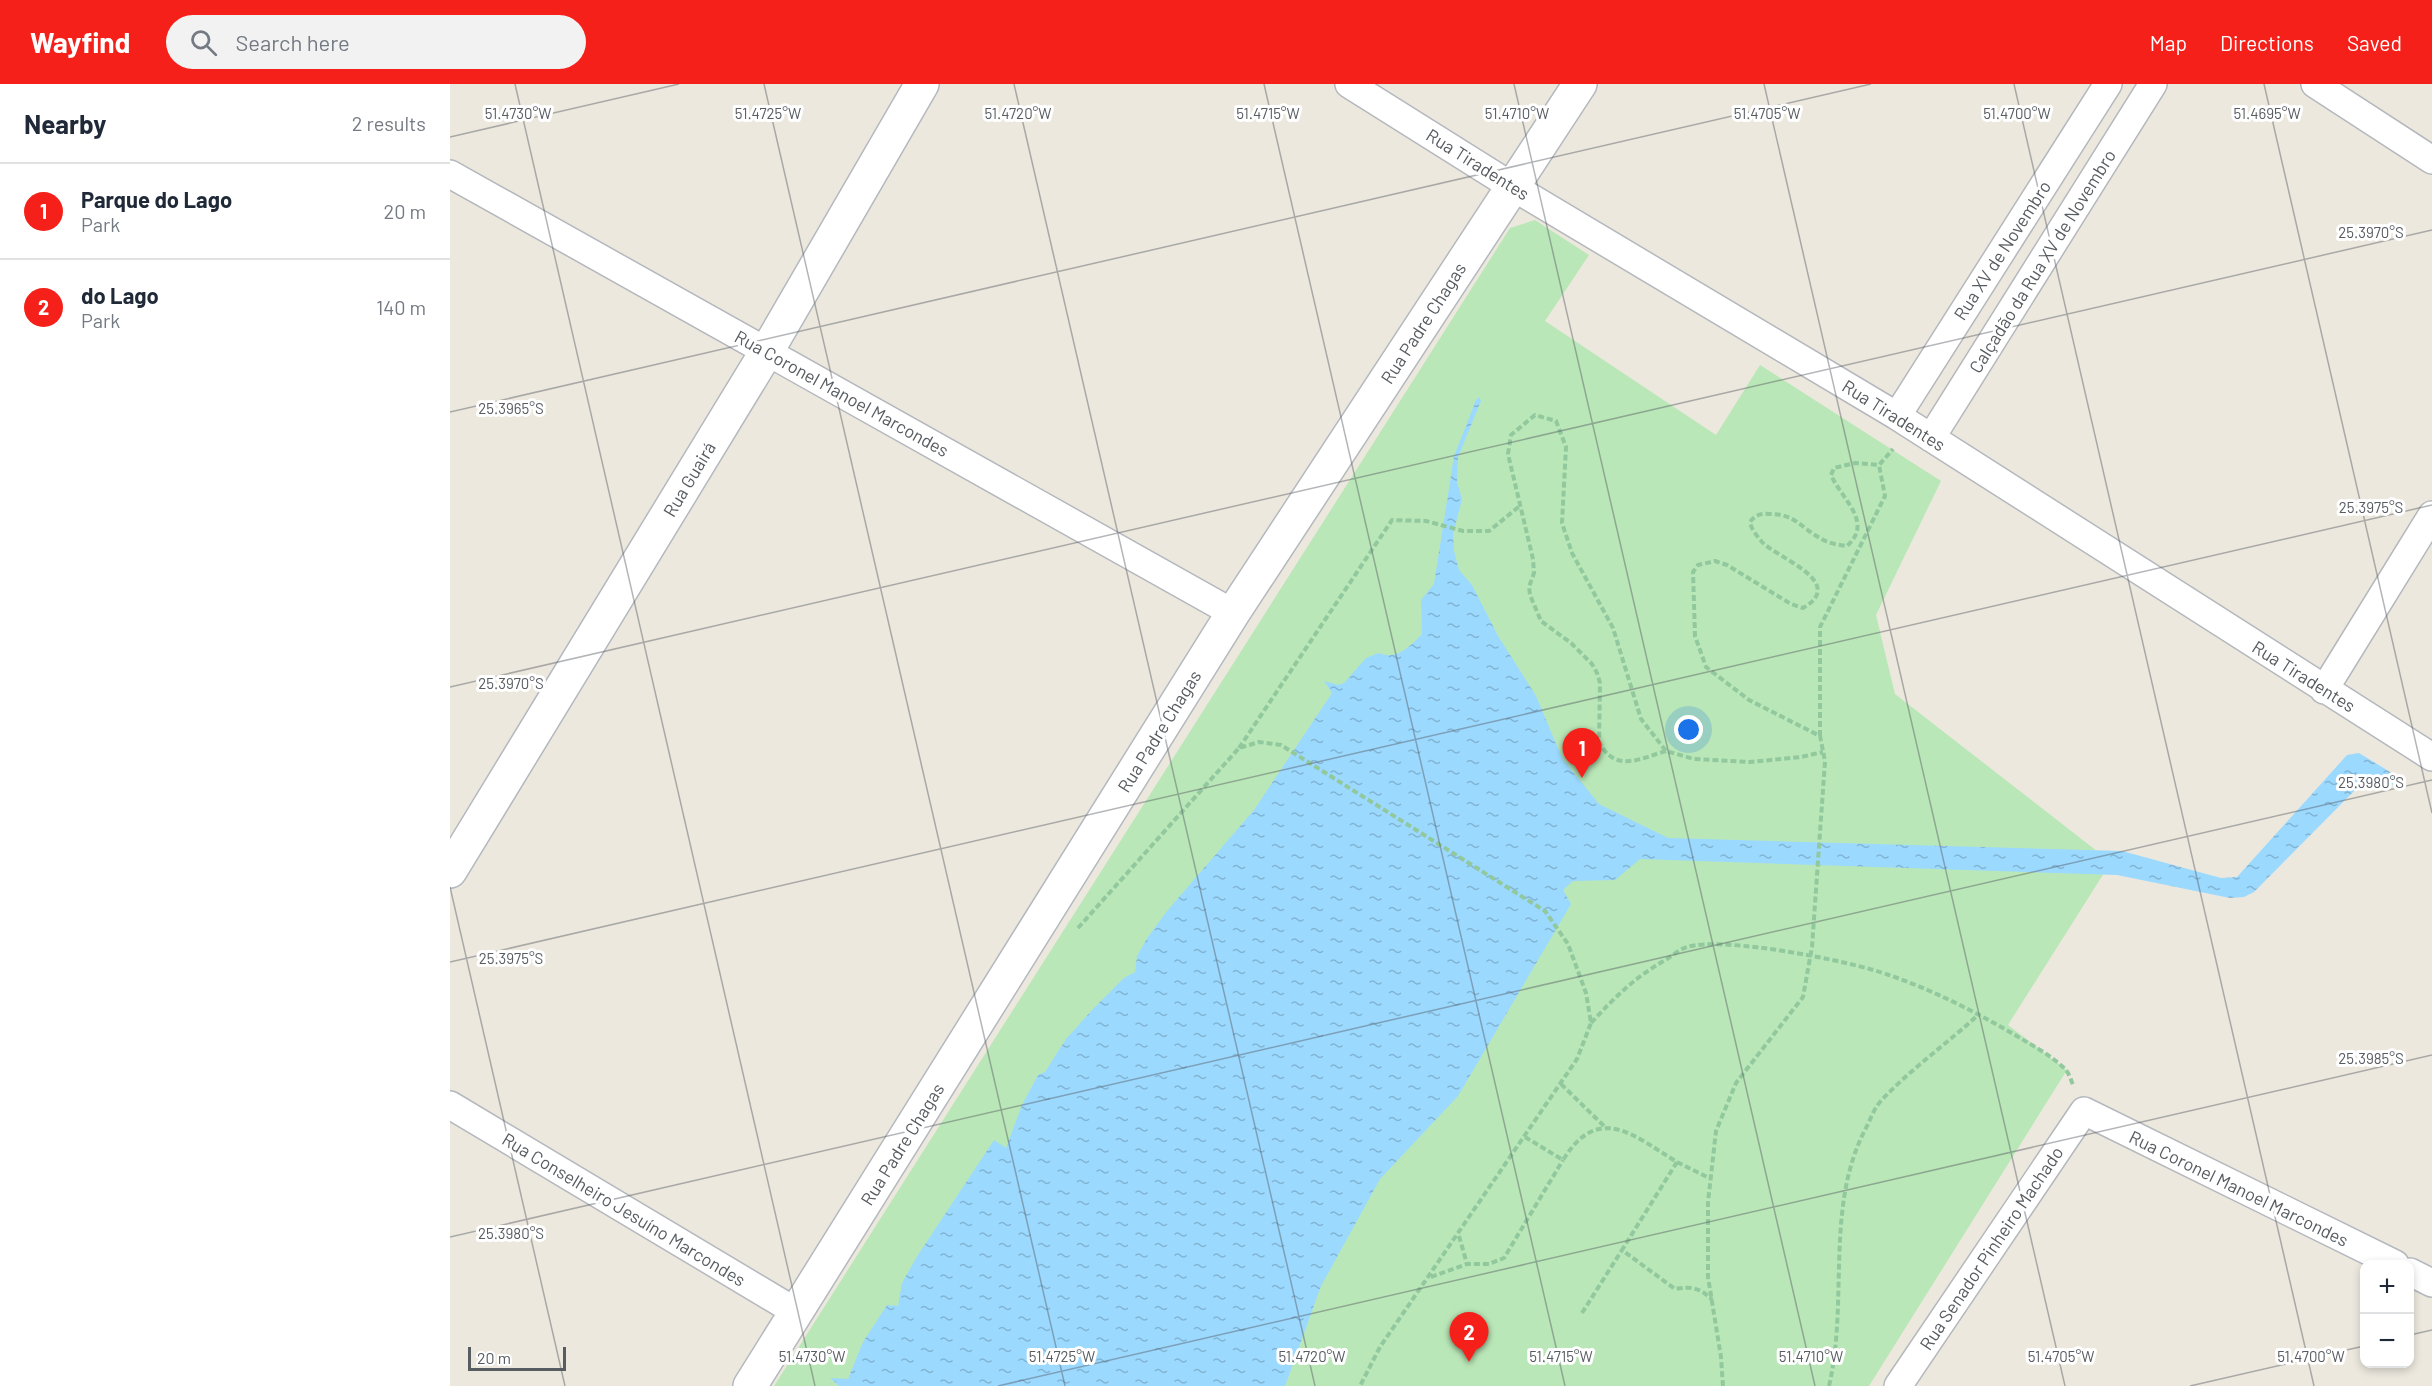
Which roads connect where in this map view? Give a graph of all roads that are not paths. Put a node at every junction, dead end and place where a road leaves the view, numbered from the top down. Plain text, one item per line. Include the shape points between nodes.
1 (922, 84) edge
2 (1349, 84) edge
3 (1580, 84) edge
4 (2108, 84) edge
5 (2153, 84) edge
6 (2315, 84) edge
7 (2432, 160) edge
8 (450, 174) edge
9 (1513, 187) junction
10 (767, 351) junction
11 (1913, 427) junction
12 (2432, 515) edge
13 (1233, 613) junction
14 (2324, 690) junction
15 (2432, 757) edge
16 (450, 872) edge
17 (450, 1105) edge
18 (2084, 1111) joint
19 (2387, 1260) edge
20 (2414, 1274) edge
21 (2432, 1283) edge
22 (798, 1313) junction
23 (750, 1386) edge
24 (1898, 1386) edge

1 - 10 street, Rua Guairá
2 - 9 street, Rua Tiradentes
3 - 9 street, Rua Padre Chagas
4 - 11 street, Rua XV de Novembro
5 - 11 street, Calçadão da Rua XV de Novembro
6 - 7 street
8 - 10 street, Rua Coronel Manoel Marcondes
9 - 11 street, Rua Tiradentes
9 - 13 street, Rua Padre Chagas
10 - 13 street, Rua Coronel Manoel Marcondes
10 - 16 street, Rua Guairá
11 - 14 street, Rua Tiradentes
12 - 14 street
13 - 22 street, Rua Padre Chagas
14 - 15 street, Rua Tiradentes
17 - 22 street, Rua Conselheiro Jesuíno Marcondes
18 - 19 street, Rua Coronel Manoel Marcondes
18 - 24 street, Rua Senador Pinheiro Machado
20 - 21 street
22 - 23 street, Rua Padre Chagas

